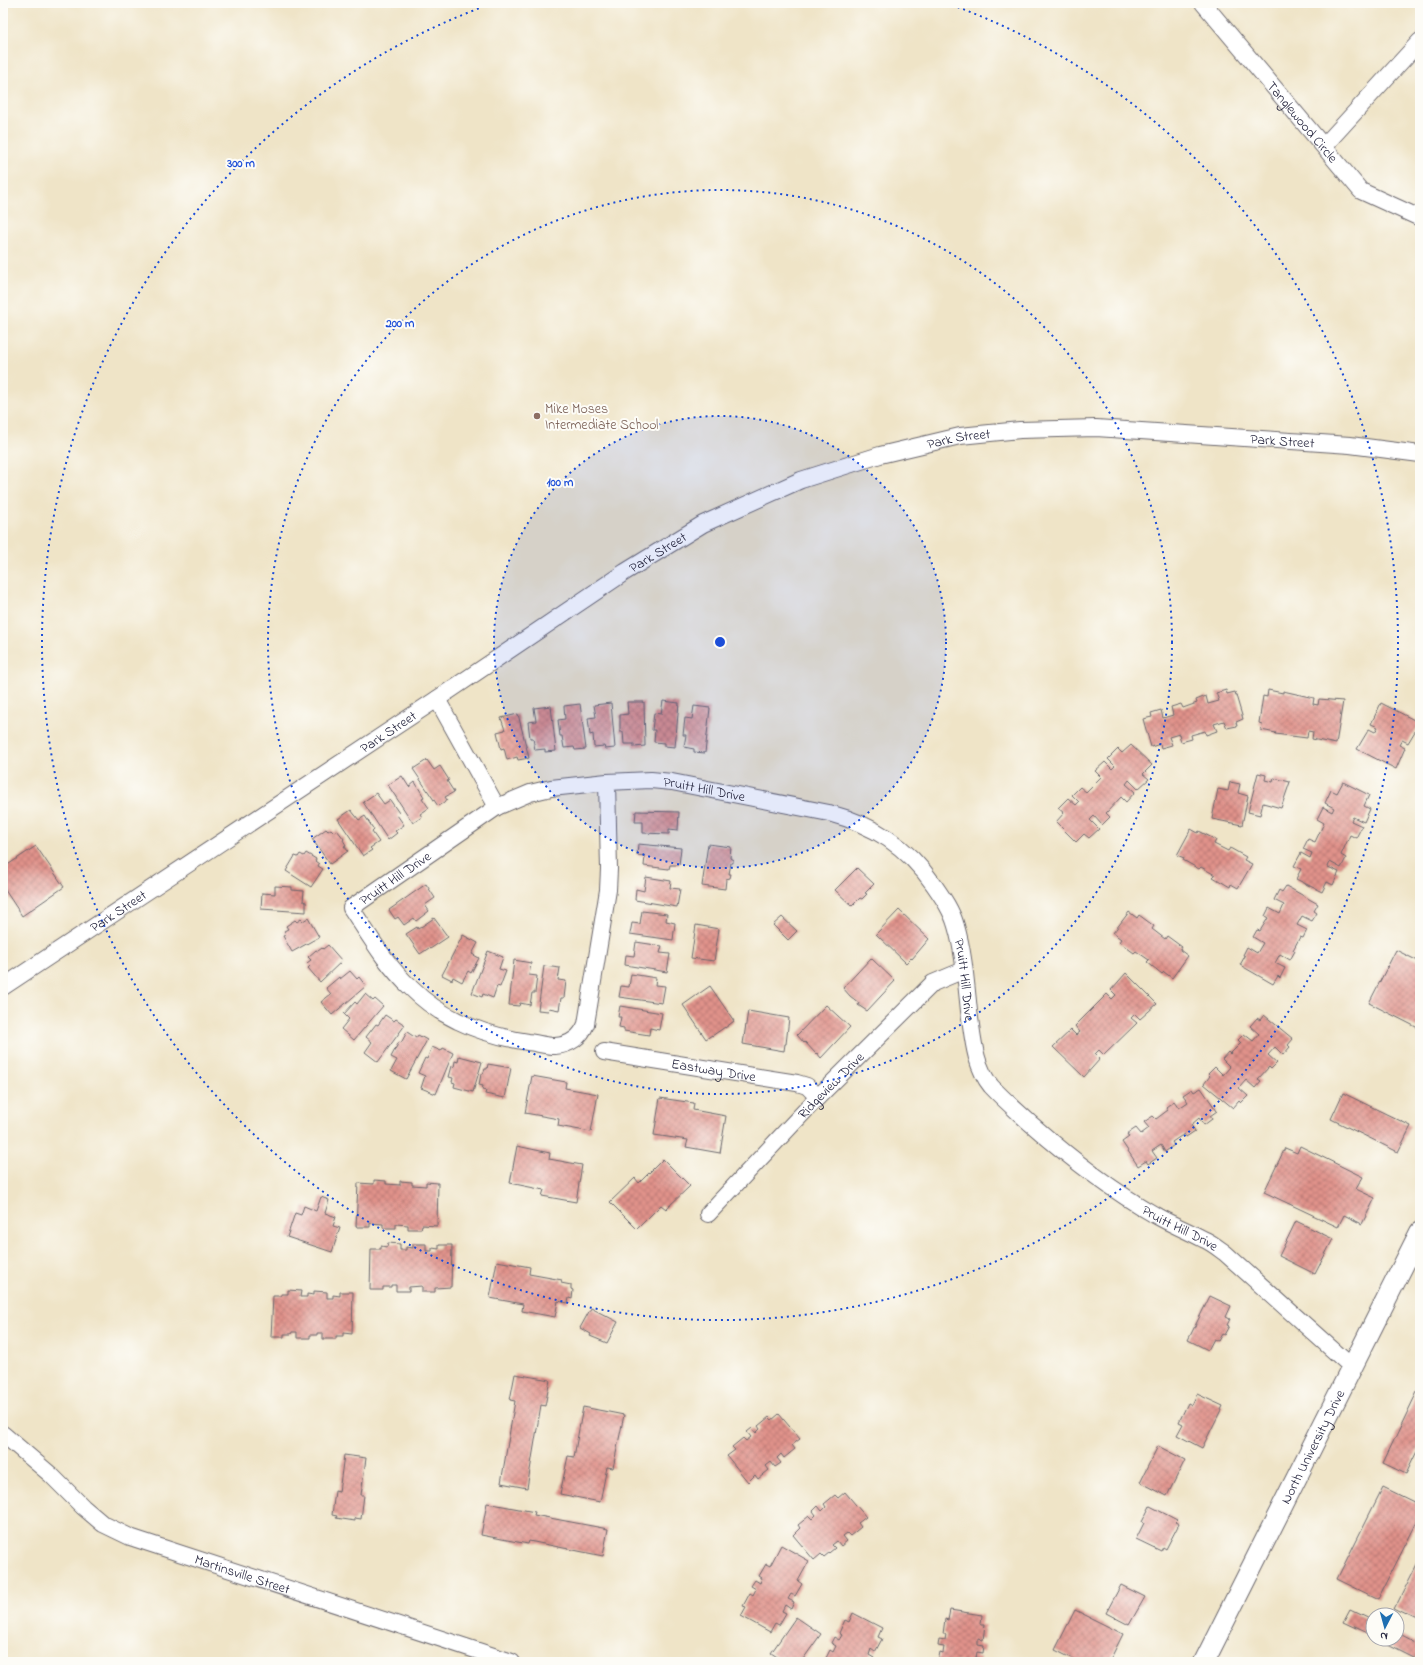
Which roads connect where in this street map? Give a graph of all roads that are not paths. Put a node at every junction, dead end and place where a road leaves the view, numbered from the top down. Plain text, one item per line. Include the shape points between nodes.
1 (1203, 3) edge
2 (1420, 42) edge
3 (1324, 146) junction
4 (1420, 218) edge
5 (1420, 454) edge
6 (437, 699) junction
7 (607, 782) junction
8 (497, 807) junction
9 (964, 970) junction
10 (3, 987) edge
11 (604, 1052) dead end
12 (818, 1097) junction
13 (708, 1214) dead end
14 (1420, 1232) edge
15 (1353, 1368) junction
16 (3, 1434) edge
17 (512, 1662) edge
18 (1204, 1662) edge

1 - 3 street, Tanglewood Circle
2 - 3 street
3 - 4 street, Tanglewood Circle via 1361,191
5 - 6 street, Park Street via 1350,445 1096,428 1020,430 960,436 880,455 801,480 703,524 625,572
6 - 8 street
6 - 10 street, Park Street
7 - 8 street, Pruitt Hill Drive via 551,788 530,793
7 - 8 street, Pruitt Hill Drive via 609,869 605,912 586,1024 583,1033 570,1042 556,1046 510,1039 469,1026 445,1014 421,997 391,967 351,908
7 - 9 street, Pruitt Hill Drive via 651,780 687,784 829,813 869,827 903,849 931,880 946,902 956,926
9 - 12 street, Ridgeview Drive via 933,983
9 - 15 street, Pruitt Hill Drive via 974,1050 990,1085 1065,1154 1094,1176 1145,1209 1205,1239 1224,1253
11 - 12 street, Eastway Drive via 797,1083 807,1086
12 - 13 street, Ridgeview Drive
14 - 15 main road, North University Drive
15 - 18 main road, North University Drive
16 - 17 street, Martinsville Street via 103,1524 130,1537

